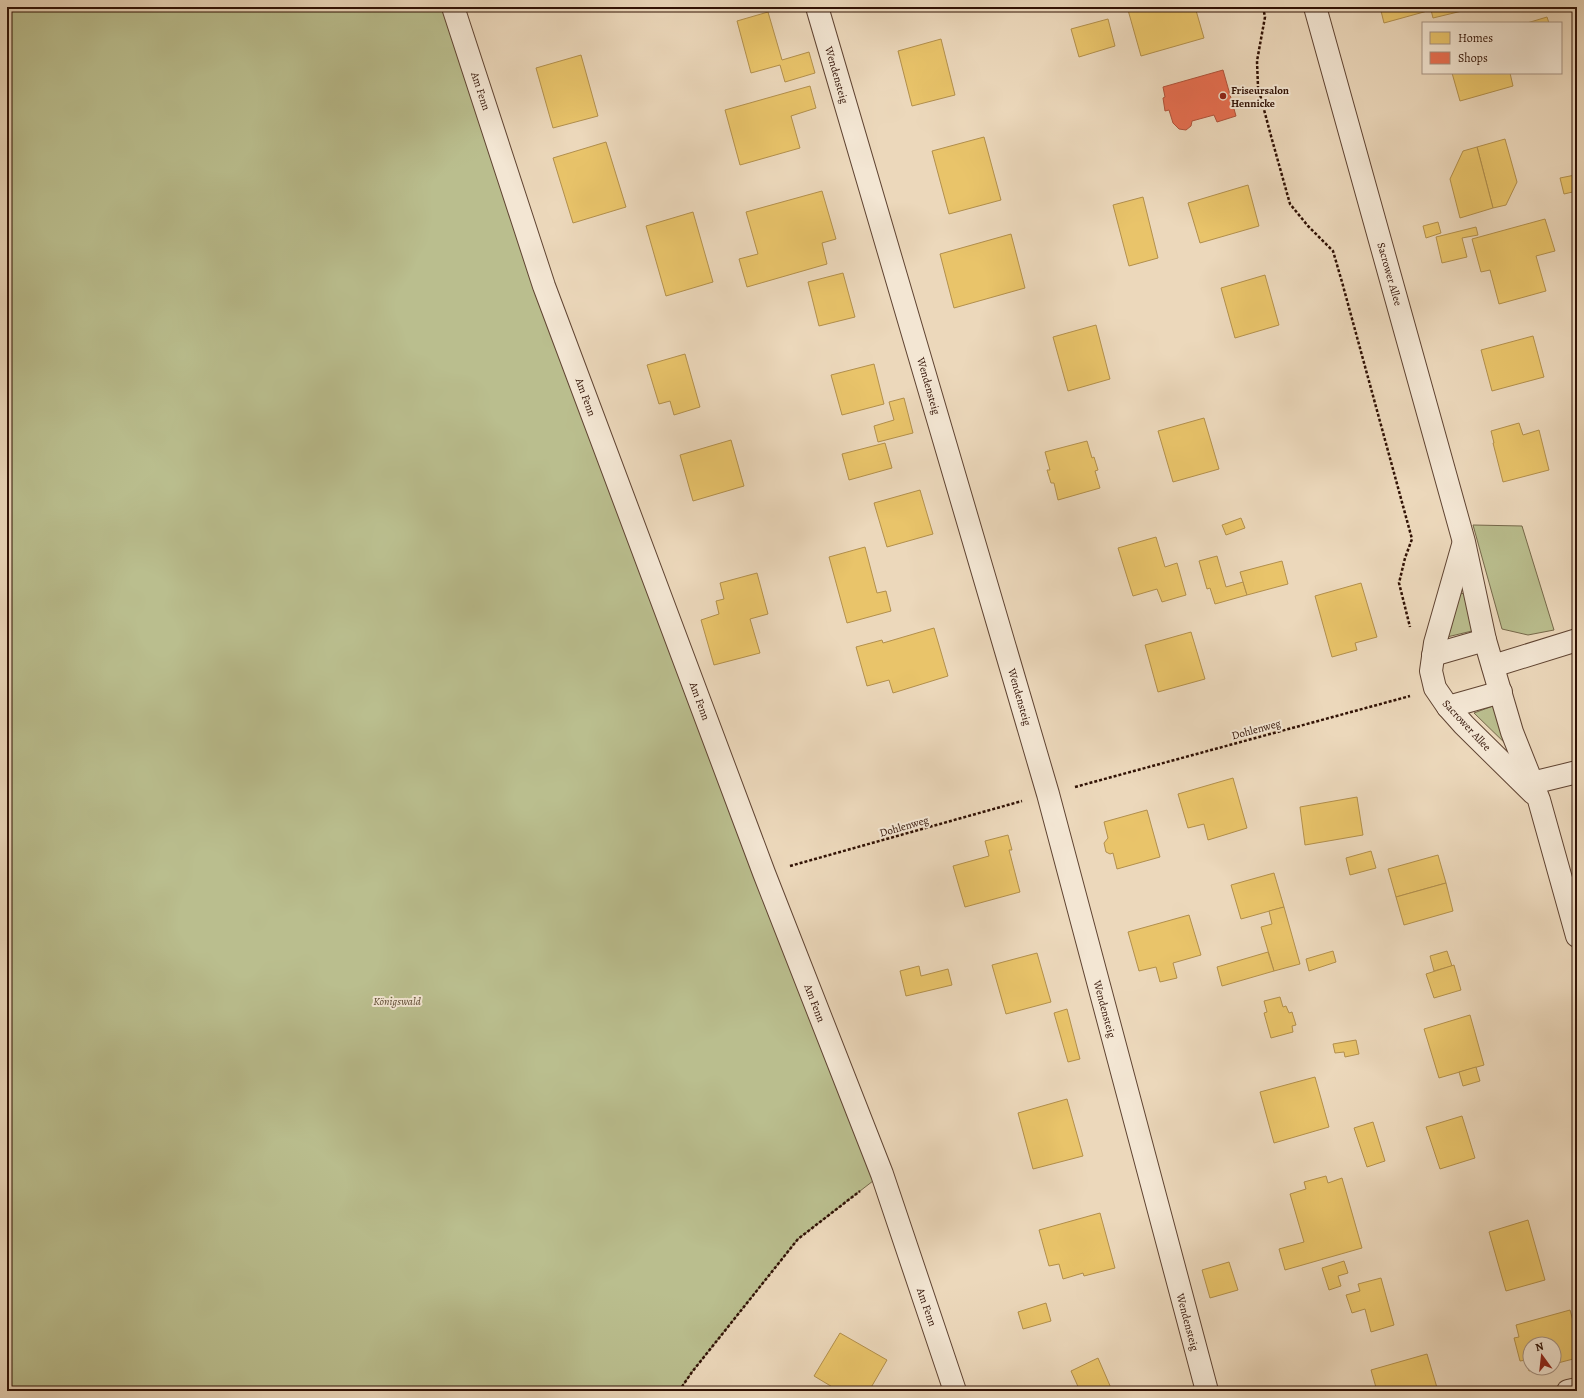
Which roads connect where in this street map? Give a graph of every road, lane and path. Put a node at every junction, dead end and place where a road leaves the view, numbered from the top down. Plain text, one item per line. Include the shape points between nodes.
1 (453, 7) edge
2 (817, 7) edge
3 (1263, 7) edge
4 (1315, 7) edge
5 (1464, 542) junction
6 (1410, 628) dead end
7 (1486, 640) junction
8 (1577, 640) edge
9 (1433, 655) junction
10 (1493, 666) junction
11 (1435, 688) junction
12 (1501, 692) junction
13 (1448, 707) junction
14 (1577, 772) edge
15 (1081, 785) dead end
16 (1536, 792) junction
17 (1048, 794) junction
18 (764, 873) junction
19 (1577, 936) edge
20 (882, 1174) junction
21 (1577, 1389) edge
22 (678, 1391) edge
23 (955, 1391) edge
24 (1207, 1391) edge
25 (1568, 1391) edge

1 - 18 street, Am Fenn via 544,286
2 - 17 street, Wendensteig
3 - 6 path via 1264,17 1257,61 1258,87 1290,204 1333,251 1342,282 1412,539 1399,583
4 - 5 street, Sacrower Allee
5 - 7 street, Sacrower Allee
5 - 9 street, Sacrower Allee
7 - 9 street
7 - 10 street, Sacrower Allee
8 - 10 street
9 - 11 street, Sacrower Allee via 1431,671
10 - 12 street, Sacrower Allee
11 - 13 street, Sacrower Allee
11 - 15 path, Dohlenweg
12 - 13 street
12 - 16 street, Sacrower Allee via 1512,732
13 - 16 street, Sacrower Allee
14 - 16 street
16 - 19 street, Sacrower Allee
17 - 18 path, Dohlenweg
17 - 24 street, Wendensteig
18 - 20 street, Am Fenn
20 - 22 path via 798,1239
20 - 23 street, Am Fenn
21 - 25 street

